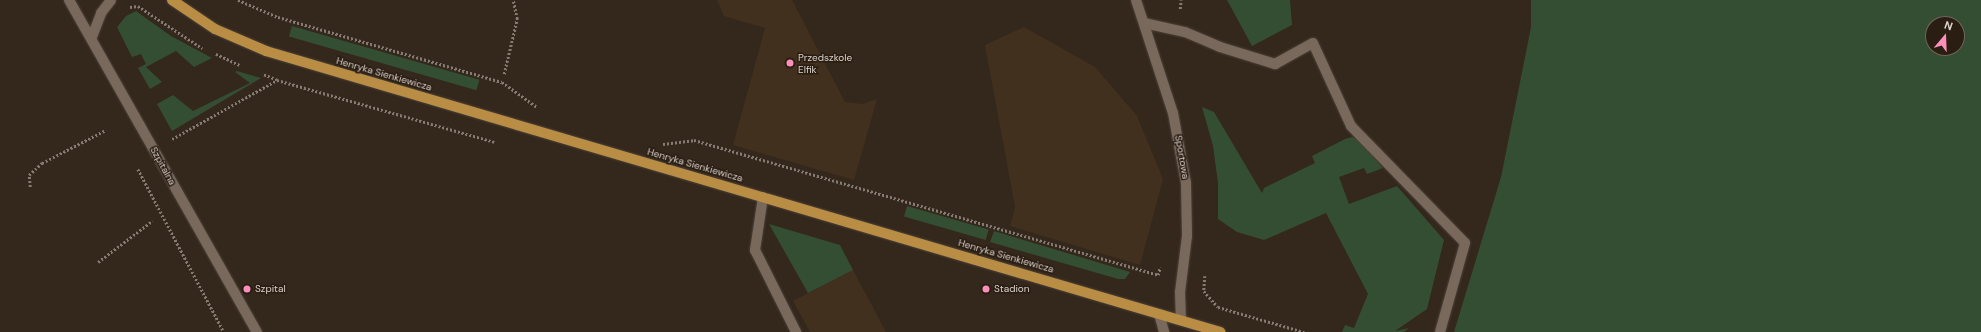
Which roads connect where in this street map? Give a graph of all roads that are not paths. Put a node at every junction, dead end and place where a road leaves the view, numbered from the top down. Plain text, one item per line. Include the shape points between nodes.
1 (69, 0) edge
2 (111, 0) edge
3 (172, 0) edge
4 (1136, 0) edge
5 (1144, 23) junction
6 (92, 37) junction
7 (762, 197) junction
8 (1159, 314) junction
9 (1181, 320) junction
10 (257, 332) edge
11 (796, 332) edge
12 (1164, 332) edge
13 (1220, 332) edge
14 (1440, 332) edge

1 - 6 street, Szpitalna
2 - 6 street via 101,13
3 - 7 main road, Henryka Sienkiewicza via 215,29 266,51
4 - 5 street, Sportowa
5 - 9 street, Sportowa via 1173,113 1186,183 1188,236 1180,292
5 - 14 street via 1185,32 1220,47 1275,64 1312,43 1351,126 1465,243
6 - 10 street, Szpitalna
7 - 8 main road, Henryka Sienkiewicza
7 - 11 street via 755,250
8 - 9 main road, Henryka Sienkiewicza
8 - 12 street
9 - 13 main road, Henryka Sienkiewicza

